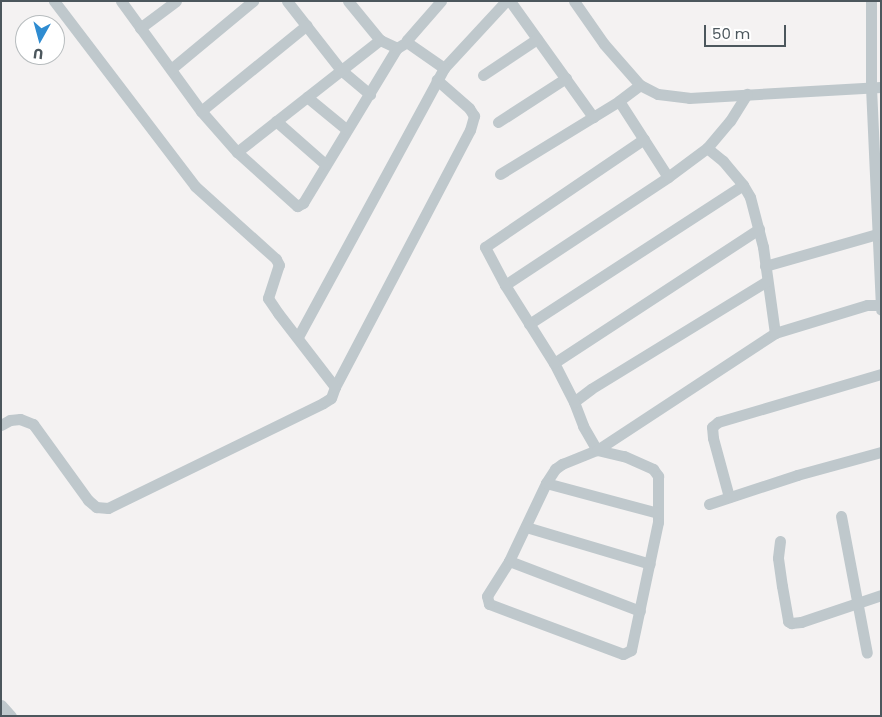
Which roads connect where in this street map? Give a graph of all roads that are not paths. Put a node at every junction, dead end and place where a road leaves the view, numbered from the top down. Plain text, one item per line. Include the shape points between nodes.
1 (54, 1) edge
2 (121, 1) edge
3 (176, 1) edge
4 (253, 1) edge
5 (287, 1) edge
6 (348, 1) edge
7 (442, 1) edge
8 (508, 1) edge
9 (574, 1) edge
10 (871, 1) edge
11 (876, 15) edge
12 (307, 25) junction
13 (140, 28) junction
14 (537, 39) junction
15 (380, 40) junction
16 (402, 45) junction
17 (444, 68) junction
18 (171, 69) junction
19 (340, 70) junction
20 (483, 75) dead end
21 (566, 78) junction
22 (437, 80) junction
23 (640, 85) junction
24 (876, 87) edge
25 (370, 94) junction
26 (747, 94) junction
27 (307, 97) junction
28 (619, 101) junction
29 (201, 111) junction
30 (593, 117) junction
31 (276, 121) junction
32 (498, 122) dead end
33 (346, 129) junction
34 (644, 139) junction
35 (707, 148) junction
36 (237, 152) junction
37 (878, 159) edge
38 (325, 164) junction
39 (500, 174) dead end
40 (668, 177) junction
41 (743, 185) junction
42 (758, 229) junction
43 (880, 233) edge
44 (765, 266) junction
45 (766, 281) junction
46 (505, 285) junction
47 (881, 304) edge
48 (881, 310) edge
49 (529, 324) junction
50 (775, 334) junction
51 (298, 337) junction
52 (554, 363) junction
53 (881, 374) edge
54 (336, 387) junction
55 (574, 402) junction
56 (1, 425) edge
57 (597, 450) junction
58 (881, 452) edge
59 (546, 483) junction
60 (729, 497) junction
61 (709, 504) dead end
62 (658, 513) junction
63 (841, 516) dead end
64 (526, 527) junction
65 (780, 541) dead end
66 (509, 561) junction
67 (650, 564) junction
68 (881, 596) edge
69 (858, 602) junction
70 (640, 611) junction
71 (867, 653) dead end
72 (1, 706) edge
73 (11, 716) edge

1 - 51 street via 195,186 276,259 278,265 268,298
2 - 13 street
3 - 13 street
4 - 18 street
5 - 12 street
6 - 15 street
7 - 16 street
8 - 14 street
8 - 17 street
9 - 23 street via 604,44
10 - 11 street
11 - 24 street
12 - 19 street
12 - 29 street
13 - 18 street
14 - 20 street
14 - 21 street
15 - 16 street
15 - 19 street
16 - 17 street
16 - 25 street
17 - 22 street
18 - 29 street
19 - 25 street
19 - 27 street
21 - 30 street
21 - 32 street
22 - 51 street
22 - 54 street via 469,108 474,116 470,130
23 - 26 street via 658,94 680,98
23 - 28 street
24 - 26 street
24 - 37 street
25 - 33 street
26 - 35 street
27 - 31 street
27 - 33 street
28 - 30 street
28 - 34 street
29 - 36 street
30 - 39 street
31 - 36 street
31 - 38 street
33 - 38 street
34 - 40 street
34 - 46 street via 485,245
35 - 40 street
35 - 41 street
36 - 38 street via 297,206 303,203
37 - 43 street
40 - 46 street
41 - 42 street via 750,197
41 - 49 street
42 - 44 street
42 - 52 street
43 - 44 street
43 - 47 street
44 - 45 street
45 - 50 street
45 - 55 street
46 - 49 street
47 - 48 street
47 - 50 street via 867,305
49 - 52 street
50 - 57 street
51 - 54 street
52 - 55 street
53 - 60 street via 718,422 712,427 713,438
54 - 56 street via 332,398 323,403 108,508 96,507 88,500 33,424 20,419
55 - 57 street
57 - 59 street via 562,464
57 - 62 street via 624,456 656,472 659,481
58 - 60 street
59 - 62 street
59 - 64 street
60 - 61 street
62 - 67 street
63 - 69 street
64 - 66 street
64 - 67 street
65 - 69 street via 778,558 788,621 801,622
66 - 70 street
66 - 70 street via 487,596 489,604 554,630 623,654 631,650
67 - 70 street
68 - 69 street
69 - 71 street
72 - 73 street

